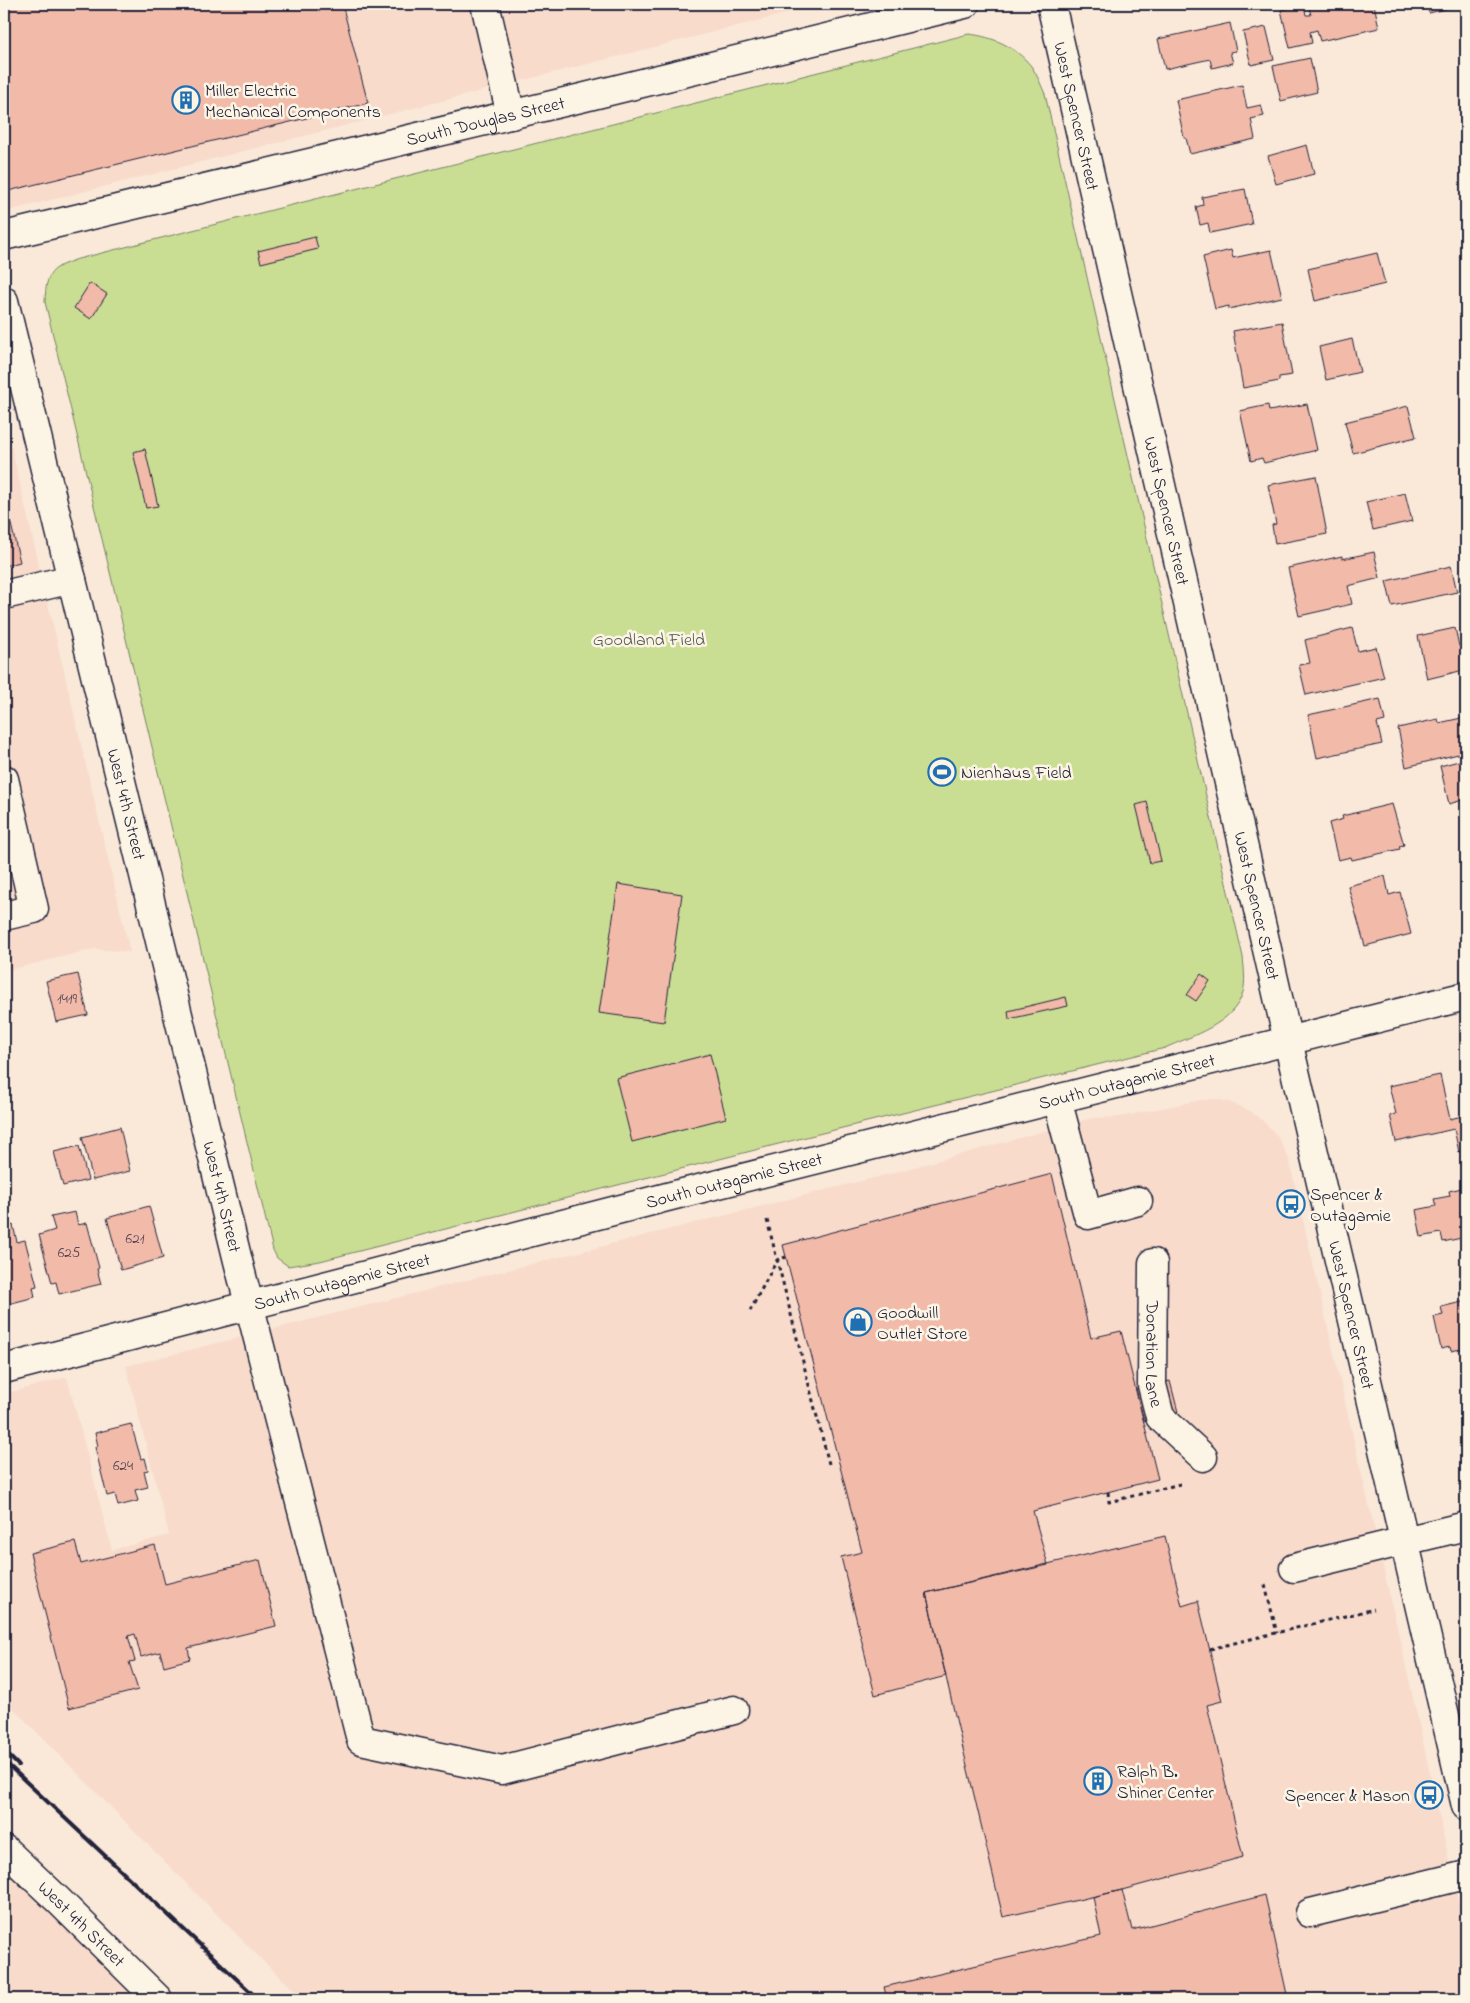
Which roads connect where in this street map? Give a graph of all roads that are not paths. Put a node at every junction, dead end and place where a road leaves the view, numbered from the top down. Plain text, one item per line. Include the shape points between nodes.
1 (486, 4) edge
2 (966, 4) edge
3 (1050, 4) edge
4 (511, 115) junction
5 (4, 236) edge
6 (4, 301) edge
7 (72, 579) junction
8 (4, 595) edge
9 (4, 779) edge
10 (4, 916) edge
11 (1466, 996) edge
12 (1288, 1041) junction
13 (1057, 1099) junction
14 (1138, 1201) dead end
15 (1154, 1263) dead end
16 (250, 1306) junction
17 (4, 1369) edge
18 (1203, 1457) dead end
19 (1466, 1526) edge
20 (1405, 1540) junction
21 (1294, 1568) dead end
22 (734, 1710) dead end
23 (1466, 1806) edge
24 (4, 1849) edge
25 (1466, 1874) edge
26 (1310, 1913) dead end
27 (158, 1999) edge

1 - 4 street
2 - 4 street, South Douglas Street
3 - 12 street, West Spencer Street
4 - 5 street, South Douglas Street
6 - 7 street, West 4th Street
7 - 8 street
7 - 16 street, West 4th Street
9 - 10 street via 34,909
11 - 12 street, South Outagamie Street
12 - 13 street, South Outagamie Street
12 - 20 street, West Spencer Street
13 - 14 street via 1088,1215
13 - 16 street, South Outagamie Street
15 - 18 street, Donation Lane via 1152,1385 1160,1417
16 - 17 street, South Outagamie Street
16 - 22 street, West 4th Street via 362,1740 502,1770
19 - 20 street
20 - 21 street
20 - 23 street, West Spencer Street
24 - 27 street, West 4th Street
25 - 26 street

